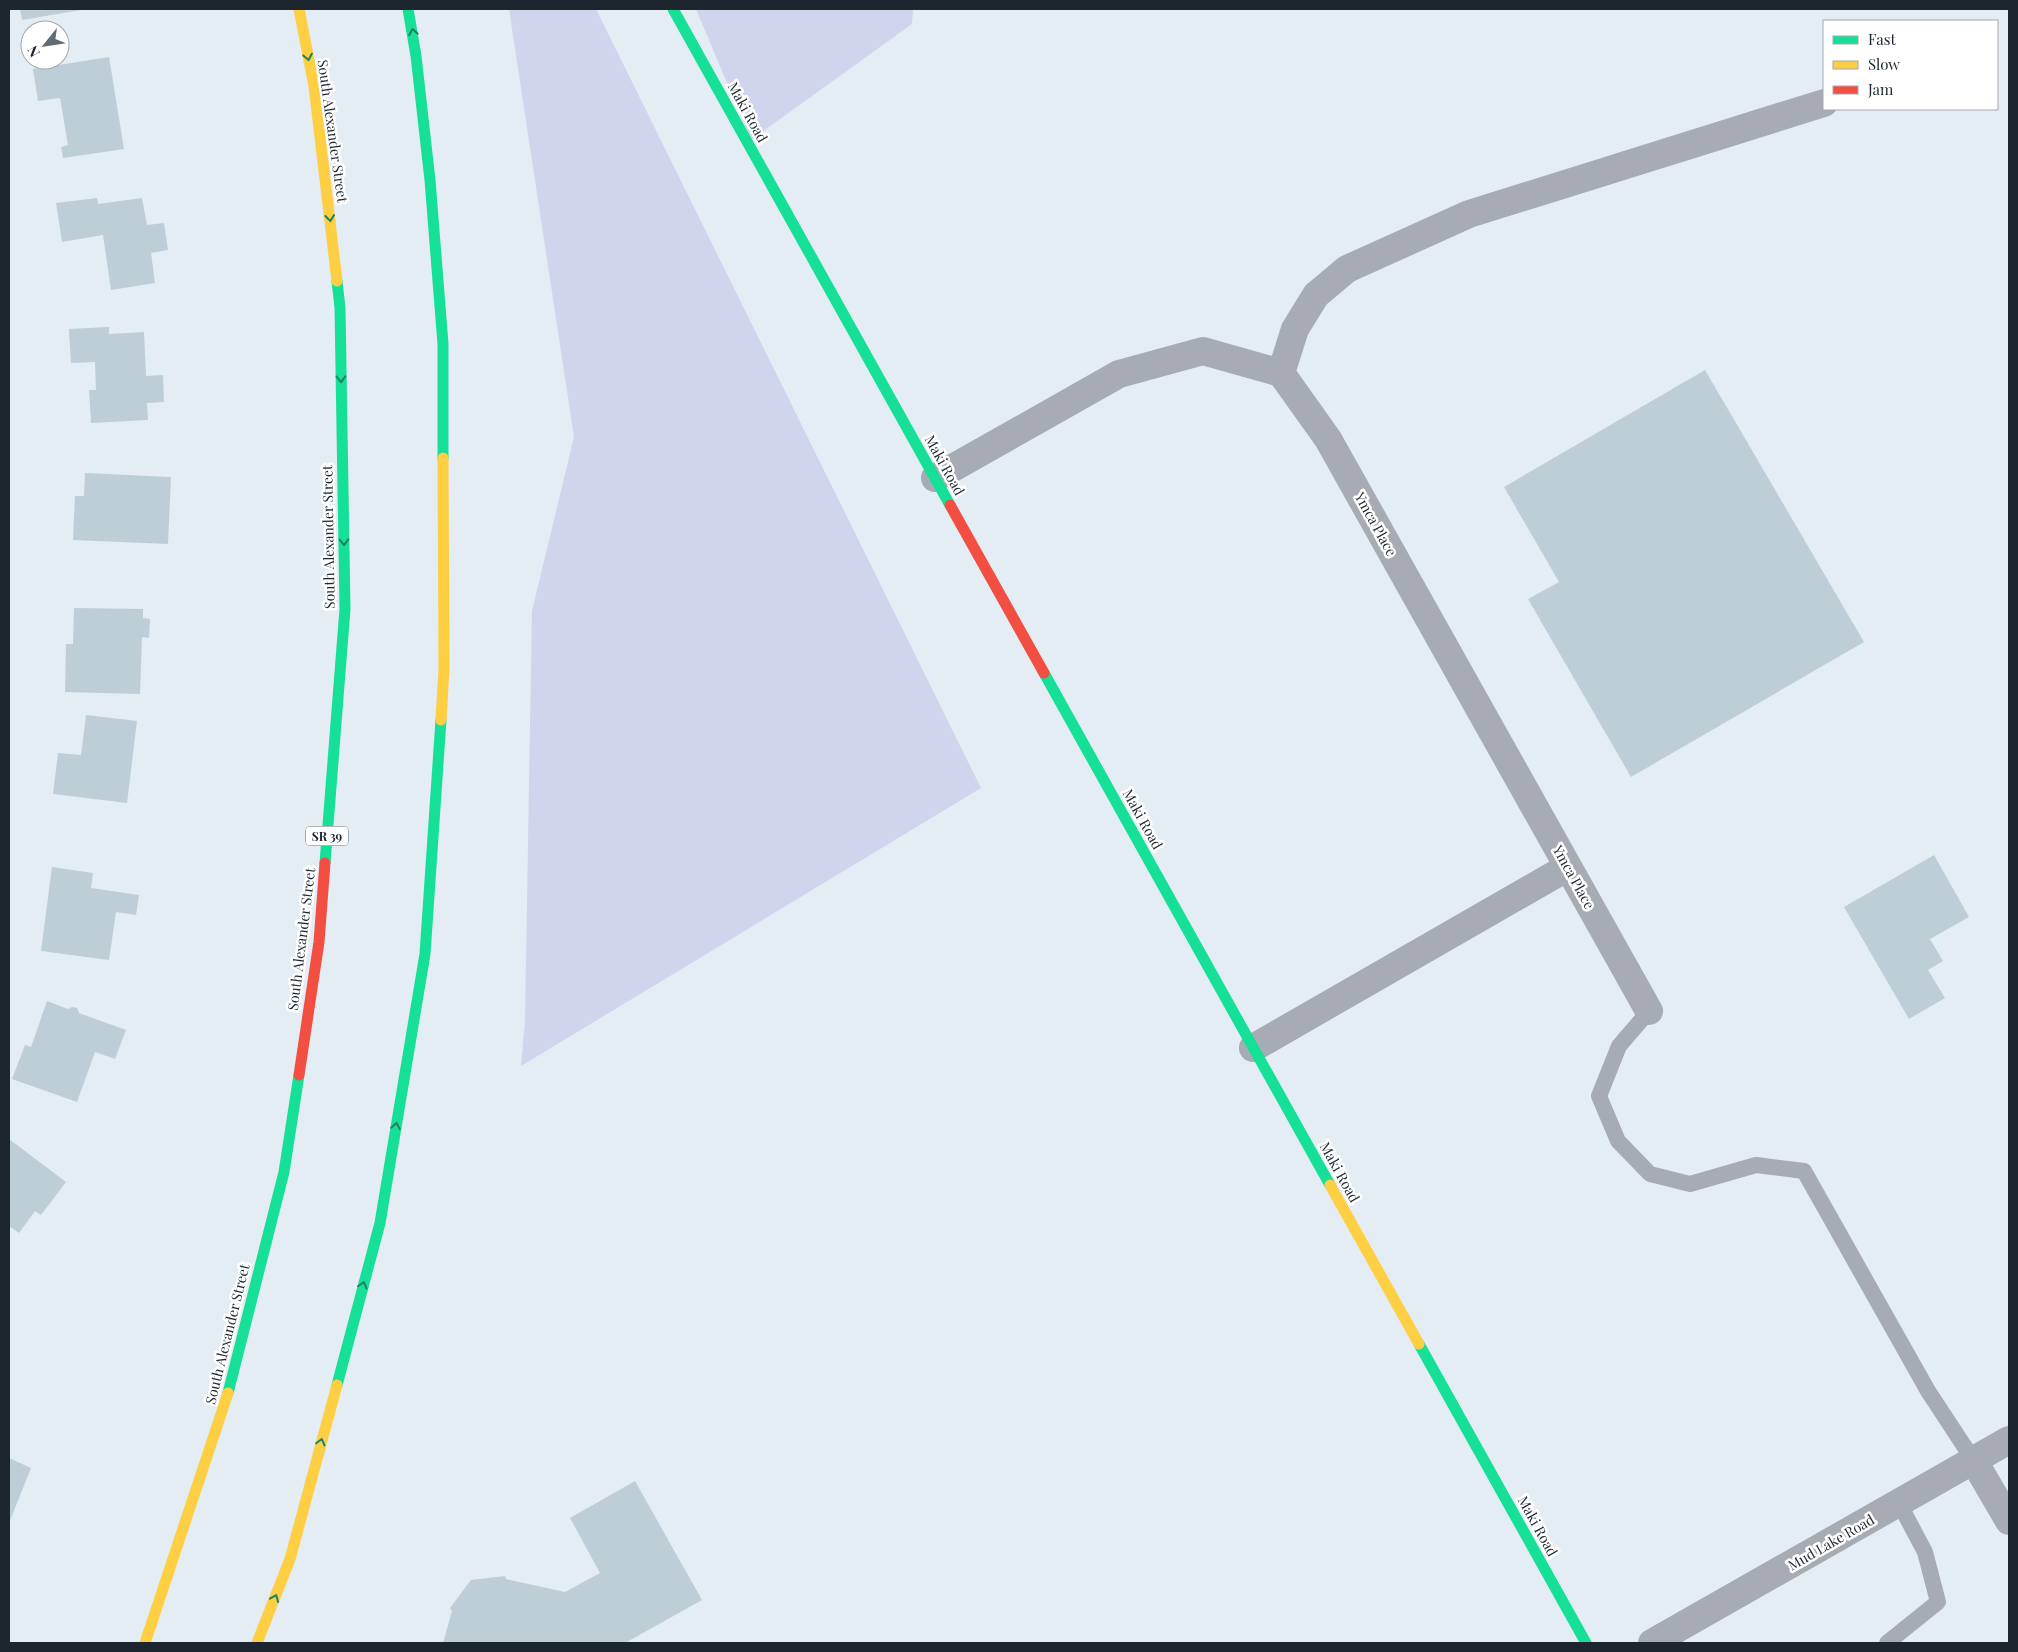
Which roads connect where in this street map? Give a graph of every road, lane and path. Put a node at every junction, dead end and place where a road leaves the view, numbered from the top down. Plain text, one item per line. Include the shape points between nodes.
1 (299, 9) edge
2 (408, 9) edge
3 (673, 9) edge
4 (1823, 103) edge
5 (1281, 373) junction
6 (935, 478) junction
7 (1568, 867) junction
8 (1649, 1011) joint
9 (1254, 1048) junction
10 (2009, 1440) edge
11 (1974, 1461) junction
12 (1899, 1503) junction
13 (2009, 1521) edge
14 (1664, 1640) edge
15 (144, 1643) edge
16 (257, 1643) edge
17 (1586, 1643) edge
18 (1887, 1643) edge

1 -> 15 main road, South Alexander Street / SR 39 via 314,86 340,308 345,609 319,942 284,1172 225,1407
16 -> 2 main road via 290,1559 380,1223 425,954 444,669 443,344 430,180
3 - 6 main road, Maki Road
4 - 5 street via 1469,214 1347,269 1316,295 1295,329
5 - 6 street via 1203,351 1119,374
5 - 7 street, Ymca Place via 1328,439
6 - 9 main road, Maki Road
7 - 8 street, Ymca Place
7 - 9 street
8 - 11 lane via 1619,1046 1599,1096 1618,1141 1650,1174 1690,1184 1756,1165 1804,1170 1928,1391
9 - 17 main road, Maki Road
10 - 11 street, Mud Lake Road
11 - 12 street, Mud Lake Road
11 - 13 street
12 - 14 street, Mud Lake Road
12 - 18 lane via 1925,1552 1938,1602

